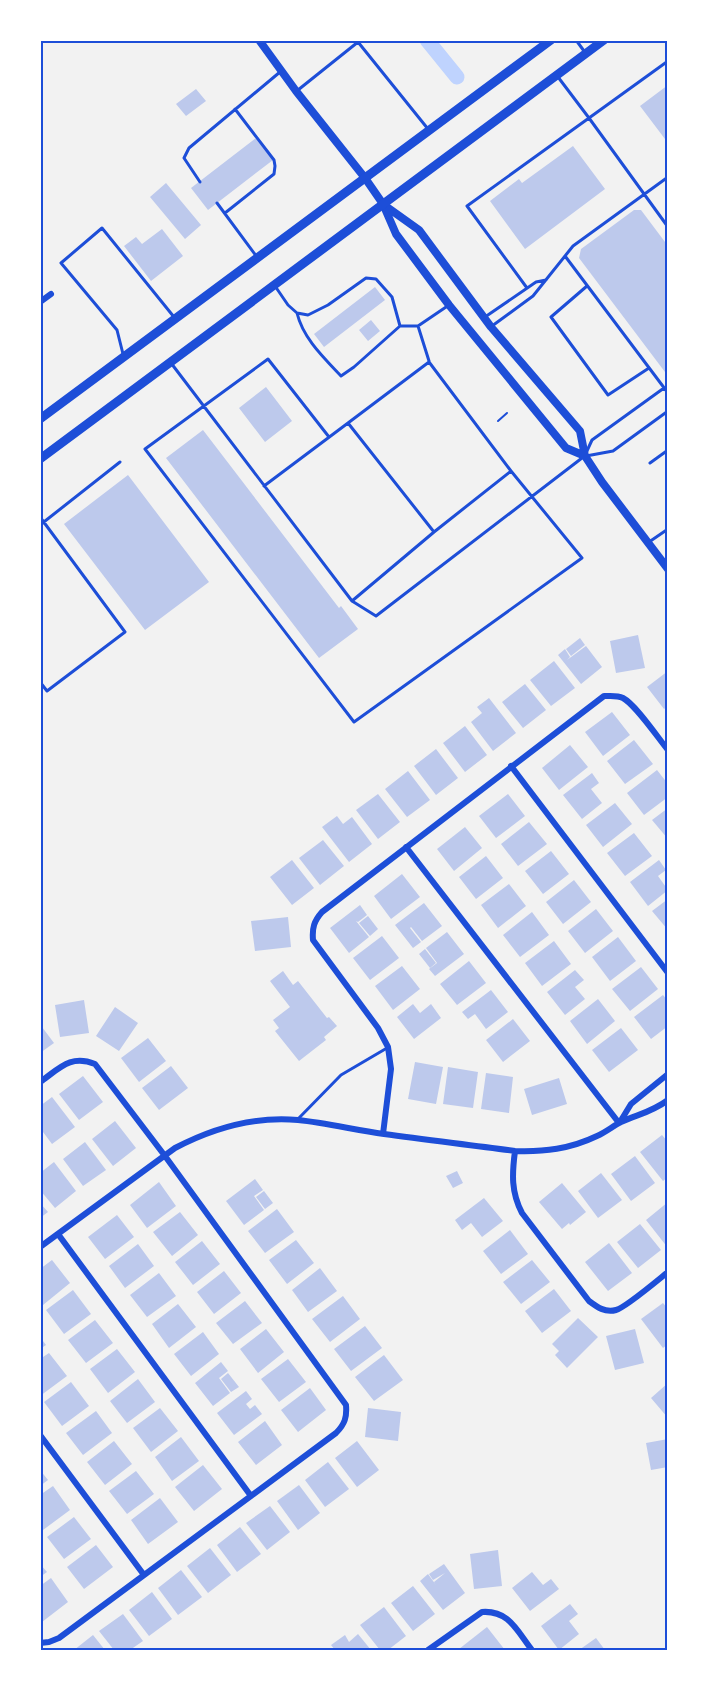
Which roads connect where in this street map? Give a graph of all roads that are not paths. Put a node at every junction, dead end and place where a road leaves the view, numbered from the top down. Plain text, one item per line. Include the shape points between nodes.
1 (259, 40) edge
2 (551, 40) edge
3 (576, 40) edge
4 (604, 40) edge
5 (586, 54) junction
6 (668, 61) edge
7 (281, 71) junction
8 (557, 75) junction
9 (296, 91) junction
10 (235, 110) junction
11 (589, 118) junction
12 (429, 130) junction
13 (668, 177) edge
14 (365, 178) junction
15 (200, 182) dead end
16 (644, 194) junction
17 (217, 202) dead end
18 (383, 204) junction
19 (225, 213) junction
20 (668, 227) edge
21 (565, 256) junction
22 (257, 258) junction
23 (547, 279) junction
24 (274, 285) junction
25 (587, 286) junction
26 (527, 288) junction
27 (51, 294) dead end
28 (40, 302) edge
29 (449, 305) junction
30 (297, 313) junction
31 (484, 317) junction
32 (175, 319) junction
33 (400, 326) junction
34 (418, 326) junction
35 (491, 327) junction
36 (123, 358) junction
37 (170, 362) junction
38 (429, 362) junction
39 (649, 368) junction
40 (664, 388) junction
41 (668, 393) edge
42 (203, 405) junction
43 (668, 411) edge
44 (40, 419) edge
45 (348, 423) junction
46 (329, 437) junction
47 (668, 450) edge
48 (585, 456) junction
49 (40, 459) edge
50 (120, 462) dead end
51 (650, 463) dead end
52 (511, 471) junction
53 (264, 486) junction
54 (532, 496) junction
55 (40, 517) edge
56 (42, 524) edge
57 (668, 529) edge
58 (434, 532) junction
59 (648, 543) junction
60 (668, 569) edge
61 (352, 601) junction
62 (40, 682) edge
63 (668, 750) edge
64 (511, 766) junction
65 (406, 847) junction
66 (668, 973) edge
67 (388, 1047) junction
68 (668, 1074) edge
69 (40, 1083) edge
70 (668, 1100) edge
71 (296, 1120) junction
72 (619, 1122) junction
73 (383, 1134) junction
74 (515, 1151) junction
75 (165, 1156) junction
76 (58, 1234) junction
77 (40, 1247) edge
78 (668, 1272) edge
79 (40, 1435) edge
80 (251, 1496) junction
81 (144, 1575) junction
82 (40, 1643) edge
83 (428, 1650) edge
84 (532, 1650) edge

1 - 7 street
2 - 12 main road
3 - 5 lane
4 - 5 main road
5 - 8 main road
6 - 11 lane
7 - 9 street
7 - 10 lane
8 - 11 lane
8 - 18 main road
9 - 12 lane via 358,42
9 - 14 street
10 - 15 lane via 189,148 184,158
10 - 19 lane via 275,166 274,174
11 - 16 lane
11 - 26 lane via 467,206
12 - 14 main road
13 - 16 lane
14 - 18 street
14 - 22 main road
16 - 20 lane
16 - 21 lane
17 - 19 lane
18 - 24 main road
18 - 29 street via 396,234
18 - 31 street via 419,230
19 - 22 lane
21 - 23 lane
21 - 25 lane
22 - 32 main road
23 - 26 lane
23 - 35 lane via 532,296
24 - 30 lane
24 - 37 main road
25 - 39 lane
25 - 39 lane via 551,317 608,395
26 - 31 lane
27 - 28 street
29 - 34 lane
29 - 48 street via 566,447
30 - 33 lane via 308,315 366,278 376,279 392,297
30 - 33 lane via 316,349 341,376
31 - 35 street
32 - 36 main road
32 - 36 lane via 102,228 61,263 117,330
33 - 34 lane
34 - 38 lane
35 - 48 street via 580,431
36 - 44 main road
37 - 42 lane
37 - 49 main road
38 - 45 lane
38 - 52 lane
39 - 40 lane
40 - 41 lane
40 - 48 lane via 592,440
42 - 46 lane via 268,358
42 - 53 lane
42 - 54 lane via 145,449 354,722 582,558
43 - 48 lane via 613,451
45 - 46 lane
45 - 58 lane
46 - 53 lane
47 - 51 lane
48 - 54 lane
48 - 59 street
50 - 56 lane
52 - 54 lane
52 - 58 lane
53 - 61 lane
54 - 61 lane via 376,616
55 - 56 lane
56 - 62 lane via 126,632 46,691
57 - 59 lane
58 - 61 lane
59 - 60 street
63 - 64 street via 625,699 604,696
64 - 65 street
64 - 66 street
65 - 67 street via 322,912 312,930 313,940
65 - 72 street
67 - 71 lane via 341,1075
67 - 73 street via 391,1069
68 - 72 street via 631,1104
69 - 75 street via 74,1060 94,1064
70 - 72 street
71 - 73 street
71 - 75 street via 256,1121 220,1128
72 - 74 street via 600,1135 559,1150
73 - 74 street
74 - 78 street via 512,1181 522,1213 597,1308 618,1310
75 - 76 street
75 - 80 street via 346,1405 347,1415 336,1433
76 - 77 street
76 - 80 street
79 - 81 street
80 - 81 street
81 - 82 street via 58,1638
83 - 84 street via 482,1612 493,1611 510,1622

